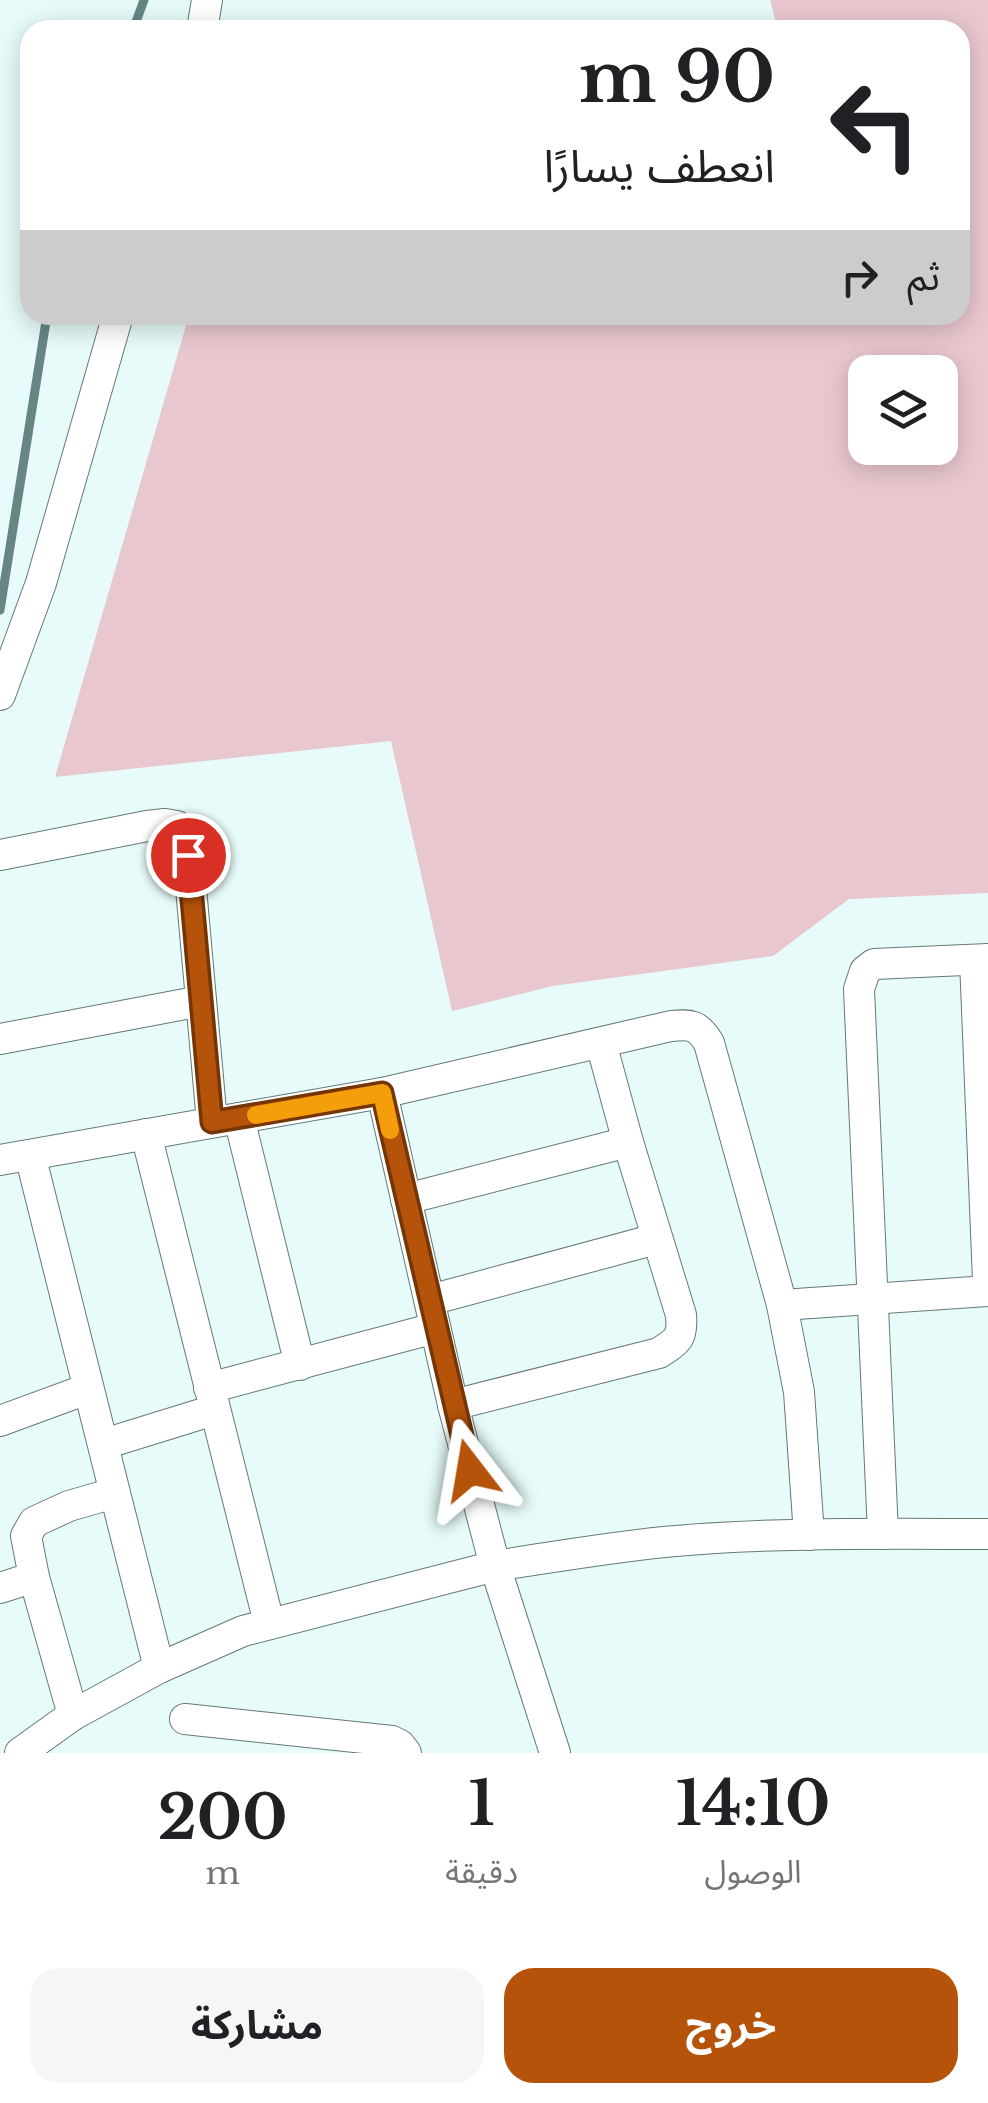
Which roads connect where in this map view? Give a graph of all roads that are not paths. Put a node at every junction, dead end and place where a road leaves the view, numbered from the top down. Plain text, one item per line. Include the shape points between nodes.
1 (115, 325) edge
2 (0, 695) edge
3 (0, 854) edge
4 (982, 959) edge
5 (201, 1001) junction
6 (0, 1039) edge
7 (601, 1043) junction
8 (382, 1093) junction
9 (225, 1120) junction
10 (146, 1134) junction
11 (628, 1142) junction
12 (30, 1155) junction
13 (0, 1160) edge
14 (406, 1199) junction
15 (656, 1239) junction
16 (988, 1281) edge
17 (988, 1292) edge
18 (871, 1299) junction
19 (782, 1304) junction
20 (432, 1314) junction
21 (300, 1364) junction
22 (87, 1389) junction
23 (212, 1399) junction
24 (454, 1405) junction
25 (0, 1421) edge
26 (104, 1444) junction
27 (114, 1493) junction
28 (810, 1534) junction
29 (883, 1534) junction
30 (988, 1534) edge
31 (495, 1566) junction
32 (34, 1577) junction
33 (0, 1588) edge
34 (269, 1623) junction
35 (159, 1668) junction
36 (73, 1715) junction
37 (185, 1719) dead end
38 (299, 1743) edge
39 (20, 1753) edge
40 (406, 1753) edge
41 (555, 1753) edge

1 - 2 street via 40,584
3 - 5 street via 177,826 188,855
4 - 16 street
4 - 18 street via 892,962 864,971
5 - 6 street
5 - 9 street
7 - 8 street
7 - 11 street
7 - 19 street via 672,1026 702,1031
8 - 9 street
8 - 14 street
9 - 10 street
9 - 21 street
10 - 12 street
10 - 23 street
11 - 14 street
11 - 15 street
12 - 13 street
12 - 22 street
14 - 20 street
15 - 20 street
15 - 24 street via 681,1315 676,1342
17 - 18 street
18 - 19 street
18 - 29 street
19 - 28 street via 799,1392
20 - 21 street
20 - 24 street
21 - 23 street
22 - 25 street
22 - 26 street
23 - 26 street
23 - 34 street
24 - 31 street
26 - 27 street
27 - 32 street via 34,1522 26,1536
27 - 35 street
28 - 29 street
28 - 31 street via 666,1542
29 - 30 street
31 - 34 street
31 - 41 street
32 - 33 street
32 - 36 street
34 - 35 street
35 - 36 street
36 - 39 street
37 - 38 street
38 - 40 street via 392,1742

